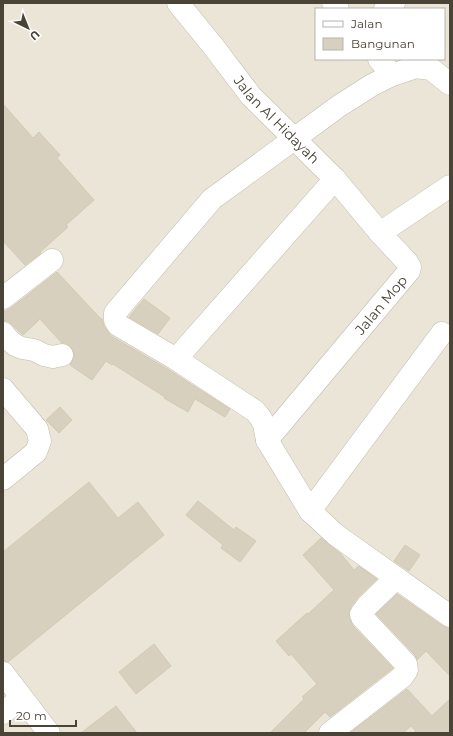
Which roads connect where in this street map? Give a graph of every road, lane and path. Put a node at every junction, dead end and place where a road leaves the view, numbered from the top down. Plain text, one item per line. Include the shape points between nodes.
1 (178, 3) edge
2 (385, 67) edge
3 (450, 84) edge
4 (294, 138) junction
5 (335, 179) junction
6 (450, 186) edge
7 (380, 233) junction
8 (52, 260) dead end
9 (3, 298) edge
10 (3, 333) edge
11 (442, 333) dead end
12 (62, 355) dead end
13 (176, 358) junction
14 (3, 389) edge
15 (267, 440) junction
16 (3, 479) edge
17 (310, 511) junction
18 (396, 578) junction
19 (450, 616) edge
20 (3, 673) edge
21 (21, 698) junction
22 (3, 713) edge
23 (48, 733) edge
24 (330, 733) edge

1 - 4 street, Jalan Al Hidayah via 251,96
2 - 3 street via 431,69
2 - 4 street via 372,86
4 - 5 street, Jalan Al Hidayah
4 - 13 street via 212,199 115,313 118,325
5 - 7 street, Jalan Al Hidayah
5 - 13 street
6 - 7 street
7 - 15 street, Jalan Mop via 407,262 410,272
8 - 9 street
10 - 12 street via 22,348 53,357
11 - 17 street
13 - 15 street via 254,410 264,424
14 - 16 street via 37,429 40,440 36,452
15 - 17 street
17 - 18 street via 336,535
18 - 19 street
18 - 24 street via 367,606 362,617 406,664 407,670 402,677
20 - 21 street
21 - 22 street
21 - 23 street

